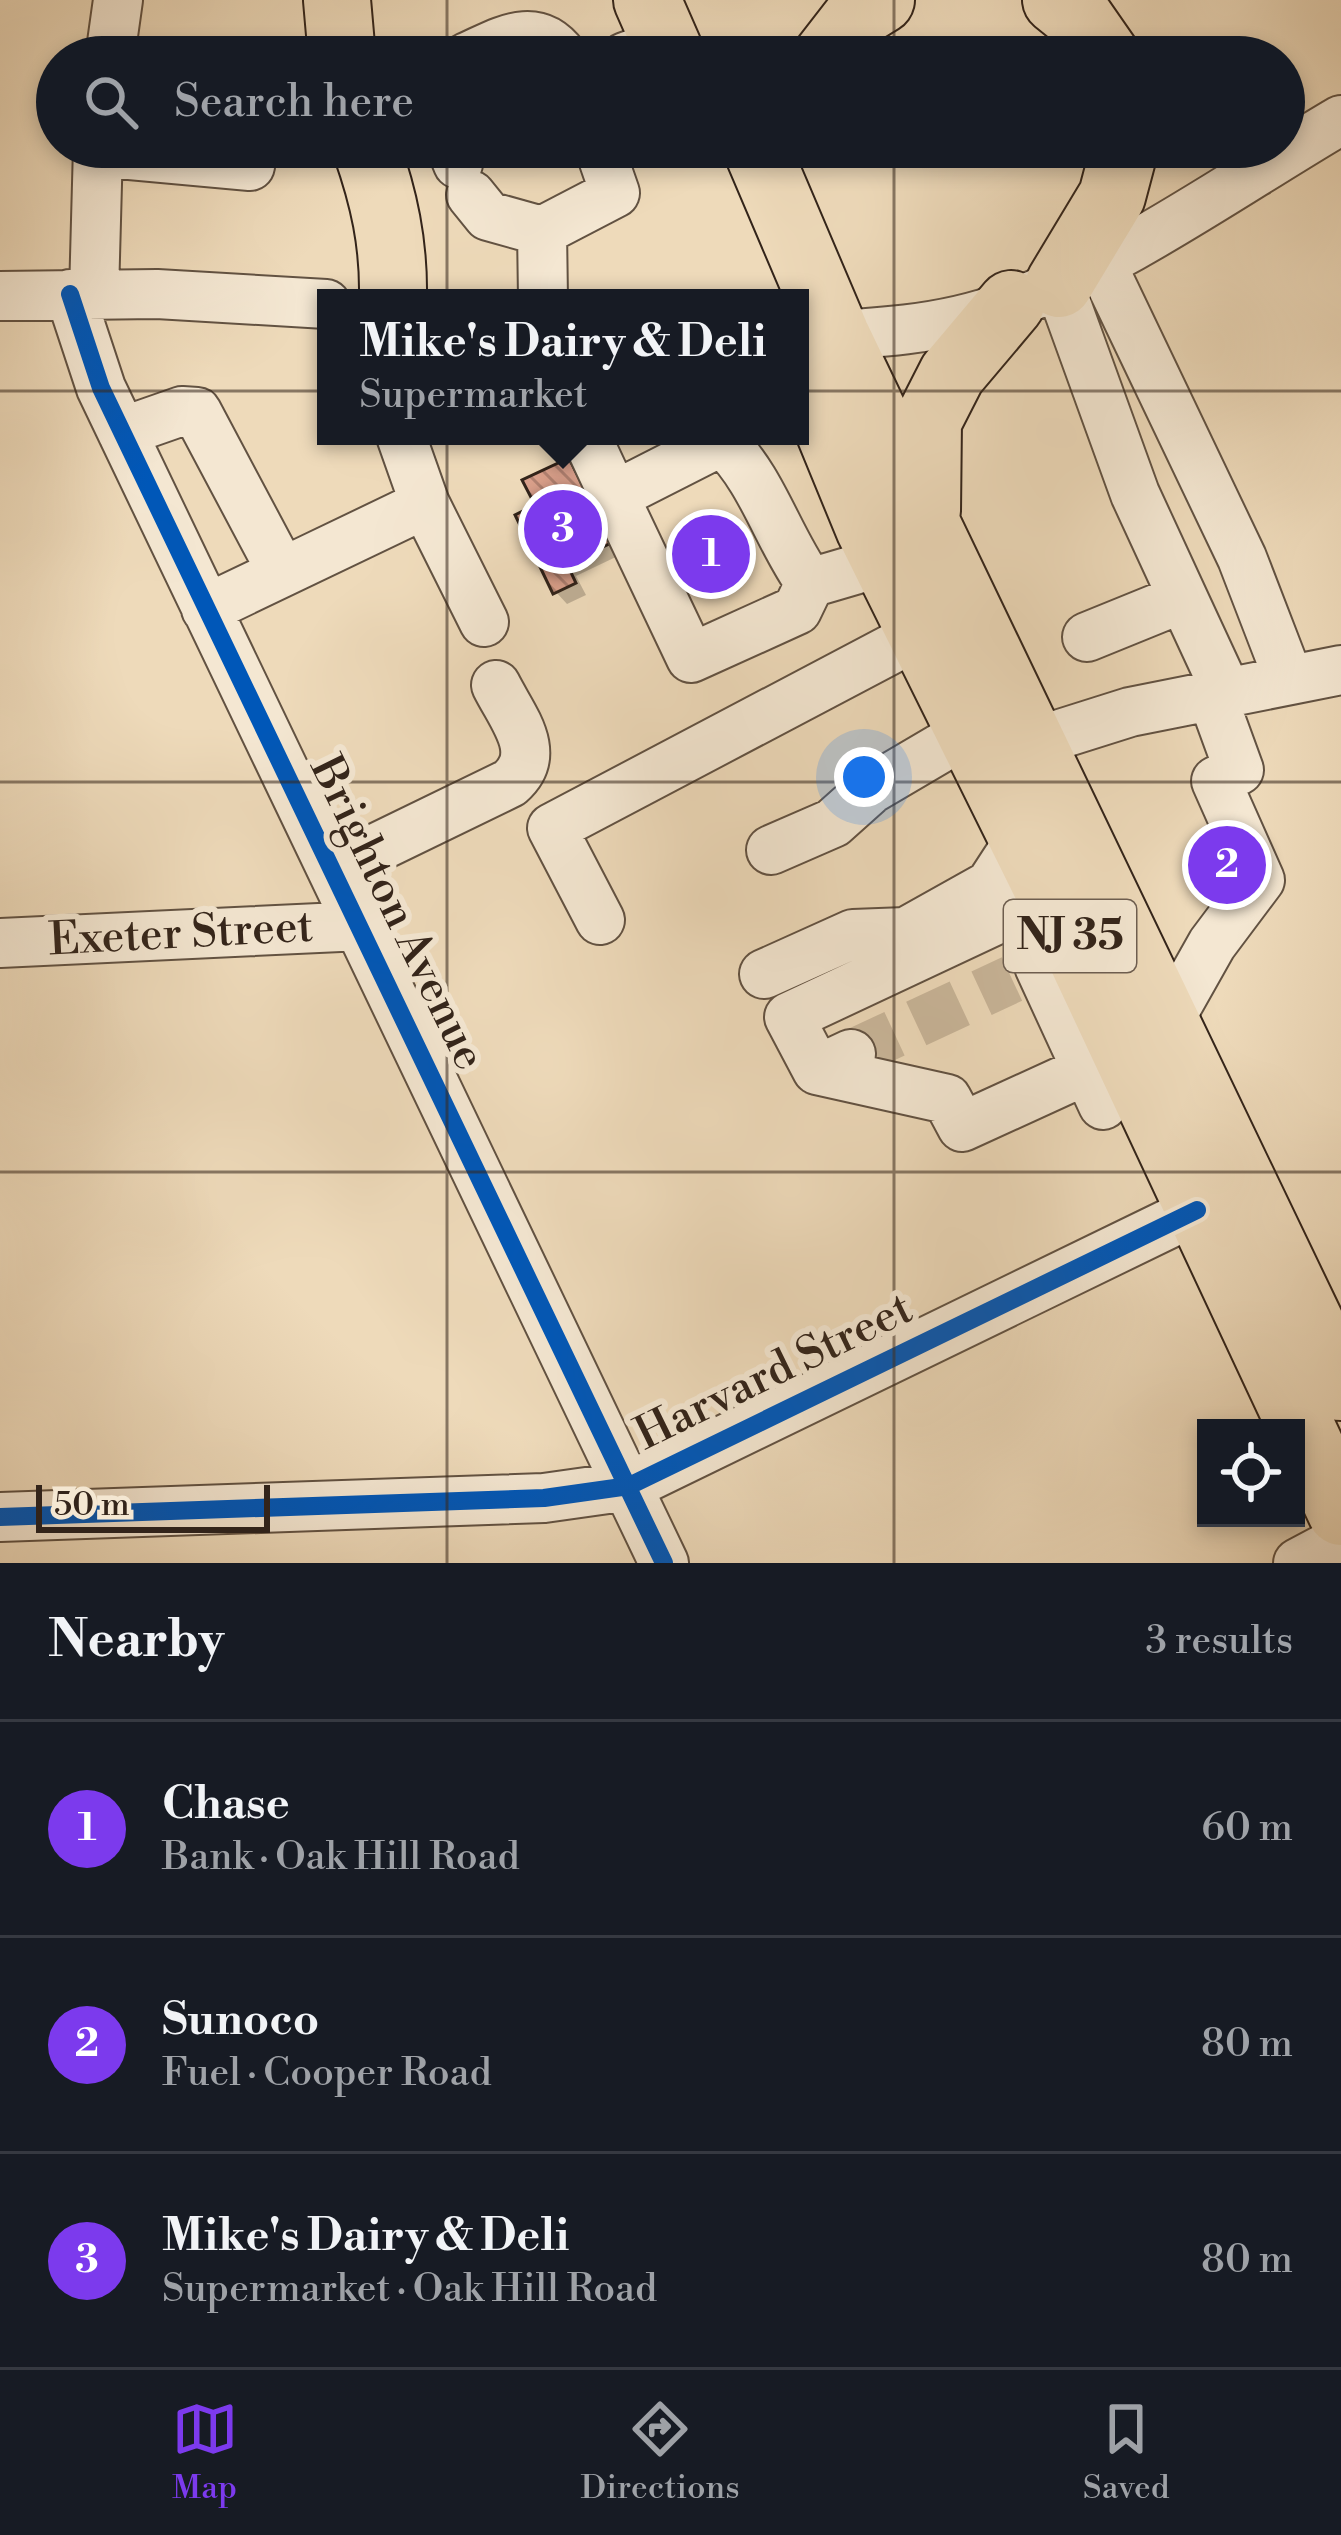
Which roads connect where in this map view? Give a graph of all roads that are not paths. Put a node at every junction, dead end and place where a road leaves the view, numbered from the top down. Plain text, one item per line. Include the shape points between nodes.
1 (118, 0) edge
2 (338, 0) edge
3 (881, 0) edge
4 (1056, 0) edge
5 (113, 36) edge
6 (341, 36) edge
7 (843, 36) edge
8 (1092, 36) edge
9 (1341, 120) edge
10 (1305, 141) edge
11 (96, 168) edge
12 (373, 168) edge
13 (606, 168) edge
14 (719, 168) edge
15 (762, 168) edge
16 (804, 168) edge
17 (1119, 168) edge
18 (1257, 168) edge
19 (460, 169) edge
20 (542, 231) junction
21 (1057, 283) junction
22 (393, 289) edge
23 (543, 289) edge
24 (770, 289) edge
25 (796, 289) edge
26 (82, 294) junction
27 (0, 296) edge
28 (317, 304) edge
29 (812, 344) edge
30 (122, 432) junction
31 (404, 445) edge
32 (590, 445) edge
33 (716, 445) edge
34 (725, 445) edge
35 (614, 496) junction
36 (425, 504) junction
37 (906, 541) junction
38 (282, 572) junction
39 (810, 583) junction
40 (1183, 598) junction
41 (206, 609) junction
42 (484, 622) dead end
43 (920, 634) junction
44 (1087, 637) dead end
45 (1341, 670) edge
46 (1289, 680) junction
47 (496, 685) dead end
48 (1220, 694) junction
49 (968, 732) junction
50 (1035, 742) junction
51 (771, 850) dead end
52 (333, 868) junction
53 (600, 920) dead end
54 (362, 926) junction
55 (0, 943) edge
56 (764, 974) dead end
57 (1077, 989) junction
58 (1197, 1210) junction
59 (1339, 1371) edge
60 (628, 1486) junction
61 (1341, 1512) edge
62 (0, 1517) edge
63 (1341, 1540) edge
64 (653, 1553) edge
65 (1298, 1563) edge

1 - 5 street
2 - 6 highway
3 - 7 highway
4 - 8 highway
9 - 10 street
11 - 26 street, Brighton Avenue
12 - 22 highway via 394,254
13 - 20 street via 615,193
14 - 24 highway
15 - 25 highway, NJ 35
16 - 29 highway
17 - 21 highway via 1112,196
18 - 21 street
19 - 20 street via 488,216
20 - 23 street
21 - 29 street via 930,325
21 - 37 highway via 952,374 928,421
21 - 40 street
21 - 46 street via 1242,557
26 - 27 street
26 - 28 street
26 - 30 street, Brighton Avenue via 100,388
29 - 37 highway, NJ 35
30 - 38 street via 197,412
30 - 41 street, Brighton Avenue
31 - 36 street
32 - 35 street
33 - 35 street
34 - 39 street via 748,466
35 - 39 street via 691,658 797,610
36 - 38 street
36 - 42 street
37 - 39 street
37 - 43 highway, NJ 35
37 - 50 highway, NJ 35
38 - 41 street
40 - 44 street
40 - 48 street
41 - 52 street, Brighton Avenue
43 - 49 highway, NJ 35
43 - 53 street via 552,828
45 - 46 street
46 - 48 street
47 - 52 street via 525,745 523,772
48 - 50 street
48 - 57 street via 1239,770 1216,781 1260,880 1212,944
49 - 51 street via 871,789 833,823
49 - 57 highway, NJ 35
50 - 57 highway, NJ 35
52 - 54 street, Brighton Avenue
54 - 55 street, Exeter Street
54 - 60 street, Brighton Avenue
56 - 57 street via 853,934 906,932 990,885
57 - 57 street via 788,1017 834,1062 947,1099 962,1127
57 - 58 highway, NJ 35
57 - 59 highway, NJ 35
58 - 60 street, Harvard Street
58 - 61 highway, NJ 35
60 - 62 street, Harvard Street via 544,1498
60 - 64 street, Brighton Avenue
63 - 65 street

